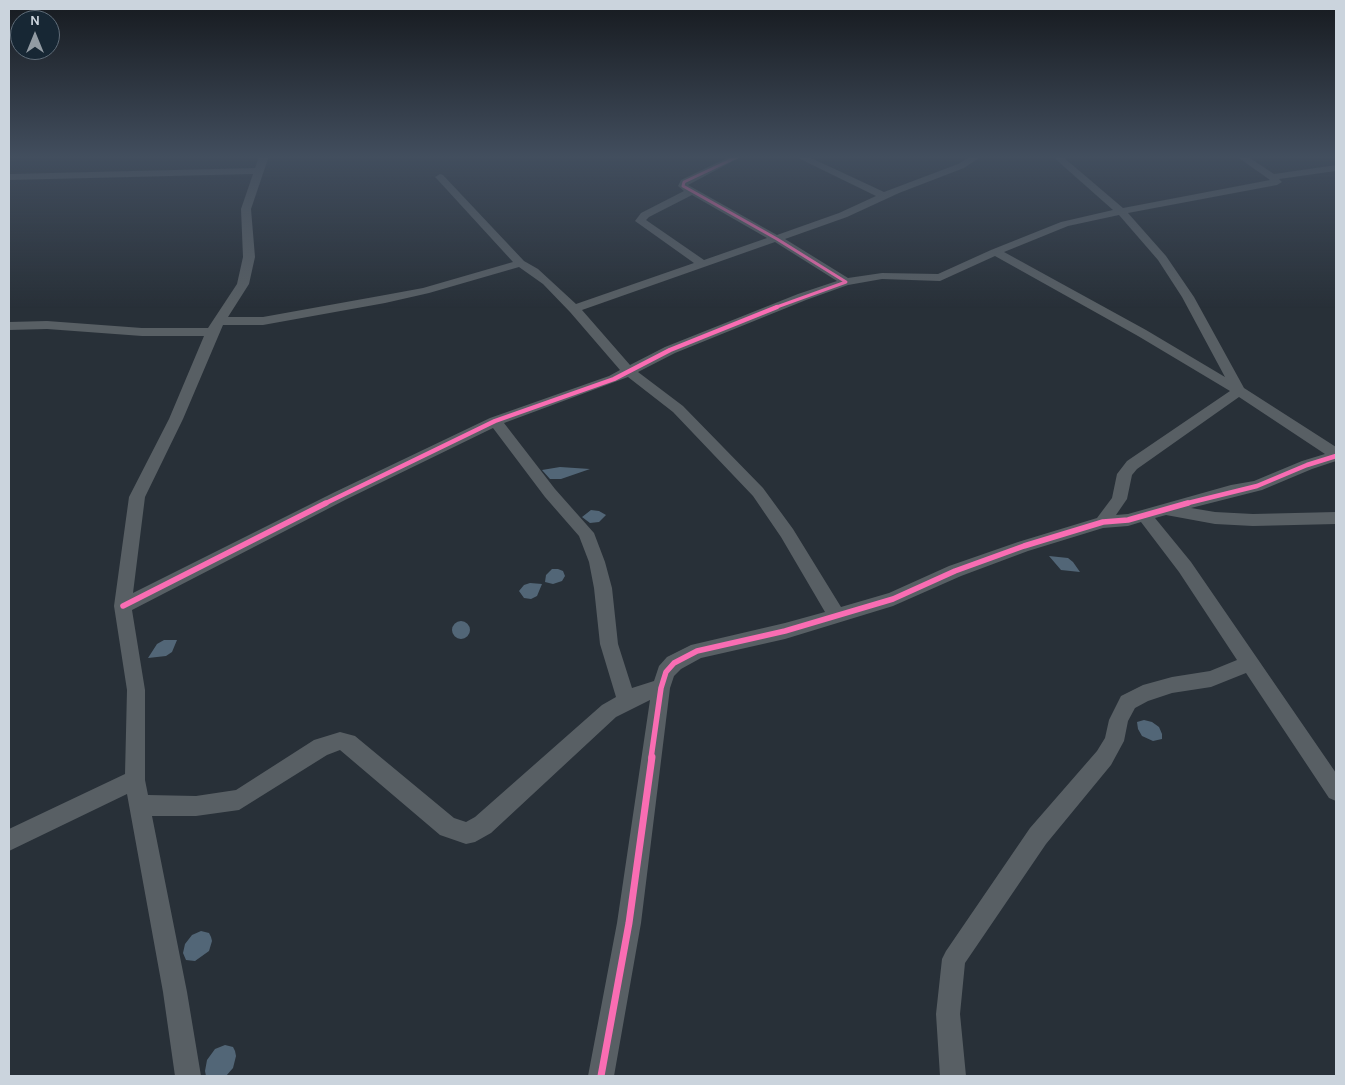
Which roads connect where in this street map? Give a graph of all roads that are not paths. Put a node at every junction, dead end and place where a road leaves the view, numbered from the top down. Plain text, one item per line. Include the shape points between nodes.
1 (247, 207) edge
2 (468, 207) edge
3 (661, 207) edge
4 (717, 207) edge
5 (862, 207) edge
6 (1116, 207) edge
7 (1144, 207) edge
8 (1121, 211) junction
9 (777, 239) junction
10 (994, 252) junction
11 (520, 263) junction
12 (704, 265) junction
13 (846, 282) junction
14 (574, 309) junction
15 (9, 326) edge
16 (217, 327) junction
17 (628, 371) junction
18 (1239, 391) junction
19 (495, 421) junction
20 (1336, 455) edge
21 (1164, 509) junction
22 (1144, 515) junction
23 (1336, 518) edge
24 (1103, 522) junction
25 (123, 606) junction
26 (838, 616) junction
27 (1250, 663) junction
28 (661, 688) junction
29 (626, 700) junction
30 (135, 780) junction
31 (1336, 791) edge
32 (140, 805) junction
33 (9, 840) edge
34 (188, 1076) edge
35 (601, 1076) edge
36 (953, 1076) edge

1 - 16 street via 247,269 243,284
2 - 11 street
3 - 12 street via 640,221
4 - 9 street
5 - 9 street
6 - 8 street
7 - 8 street
8 - 10 street via 1065,224
8 - 18 street via 1168,266
9 - 12 street
9 - 13 street
10 - 13 street via 940,278 882,276
10 - 18 street via 1142,333
11 - 14 street via 547,282
11 - 16 street via 385,300
12 - 14 street
13 - 17 street via 670,350
14 - 17 street
15 - 16 street via 48,325 142,332
16 - 25 street via 176,420 137,497
17 - 19 street via 614,379
17 - 26 street via 678,409 758,492
18 - 20 street
18 - 24 street via 1132,465 1125,474 1119,499
19 - 25 street
19 - 29 street via 550,493 586,533 597,562 609,644
20 - 21 street via 1257,486
21 - 22 street
21 - 23 street via 1253,520
22 - 24 street
22 - 27 street via 1185,567
24 - 26 street via 1024,546 955,571 893,599
25 - 30 street via 136,690
26 - 28 street via 697,651 674,662 666,672
27 - 31 street
27 - 36 street via 1211,679 1172,685 1128,702 1104,758 1038,836 954,958 948,1014
28 - 29 street
28 - 35 street via 629,923
29 - 32 street via 599,719 483,825 466,833 448,827 348,742 340,741 321,747 239,800 196,806
30 - 32 street
30 - 33 street
32 - 34 street

